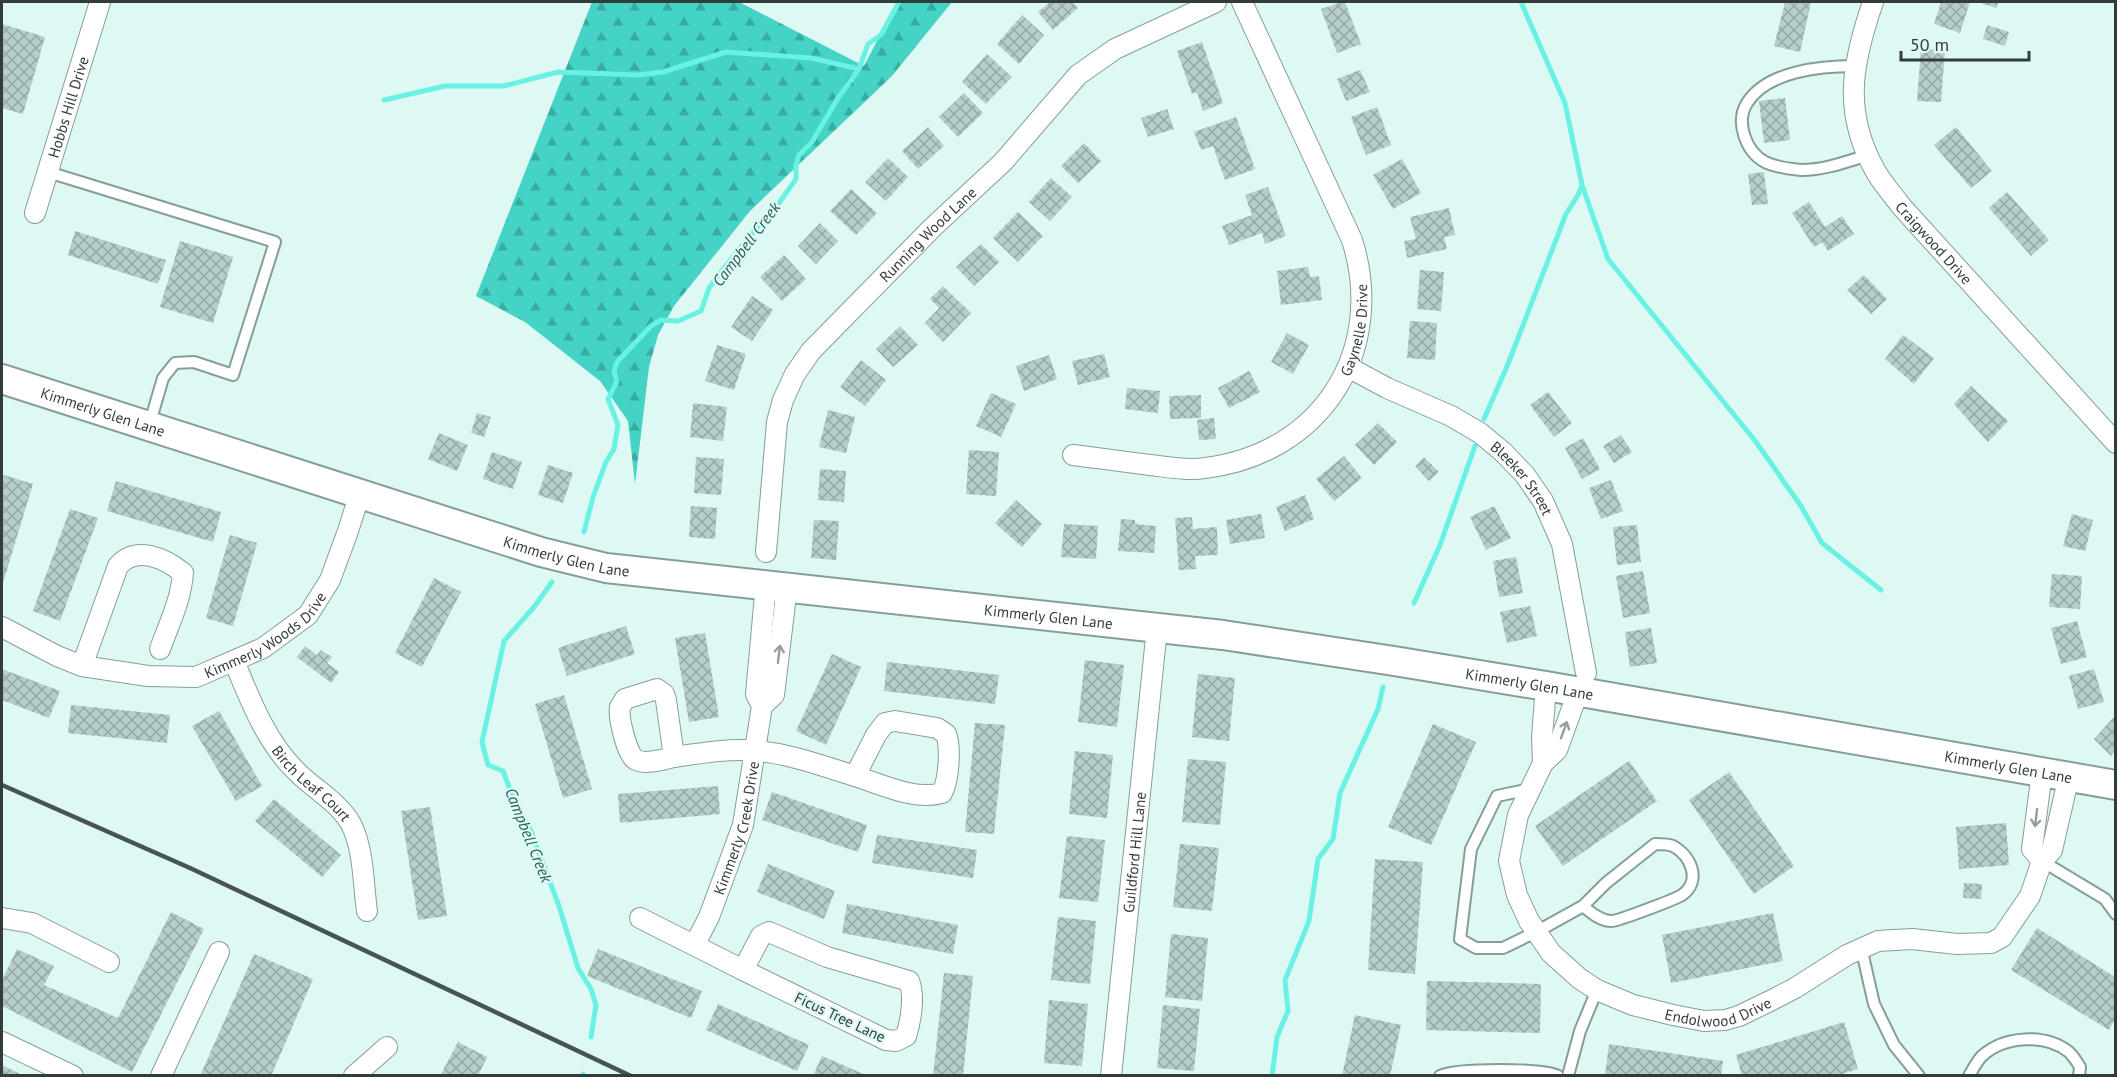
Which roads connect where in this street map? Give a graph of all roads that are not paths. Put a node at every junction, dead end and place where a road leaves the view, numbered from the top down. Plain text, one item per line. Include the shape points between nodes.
1 (100, 2) edge
2 (1216, 2) edge
3 (1242, 2) edge
4 (1873, 2) edge
5 (1855, 66) junction
6 (1868, 155) junction
7 (48, 172) junction
8 (35, 213) dead end
9 (1348, 367) junction
10 (2, 379) edge
11 (149, 426) junction
12 (2115, 443) edge
13 (1073, 455) dead end
14 (360, 493) junction
15 (766, 552) dead end
16 (777, 585) junction
17 (2, 627) edge
18 (1157, 628) junction
19 (160, 649) dead end
20 (234, 661) junction
21 (82, 666) junction
22 (1582, 682) junction
23 (1546, 686) junction
24 (756, 750) junction
25 (674, 757) dead end
26 (1543, 763) junction
27 (2055, 774) junction
28 (855, 776) junction
29 (2115, 785) edge
30 (1530, 789) junction
31 (2042, 861) junction
32 (1583, 906) junction
33 (367, 911) dead end
34 (2115, 914) edge
35 (2, 918) edge
36 (640, 918) dead end
37 (1536, 932) junction
38 (695, 944) junction
39 (1861, 947) junction
40 (219, 952) dead end
41 (109, 962) dead end
42 (743, 969) junction
43 (1597, 990) junction
44 (2, 1042) edge
45 (387, 1047) dead end
46 (73, 1076) edge
47 (161, 1076) edge
48 (354, 1076) edge
49 (1111, 1076) edge
50 (1440, 1076) edge
51 (1558, 1076) edge
52 (1568, 1076) edge
53 (1919, 1076) edge
54 (1969, 1076) edge
55 (2079, 1076) edge

1 - 7 street, Hobbs Hill Drive
2 - 15 street, Running Wood Lane via 1115,49 1078,75 1003,162 810,351 795,374 777,422
3 - 9 street, Gaynelle Drive via 1356,253 1362,308
4 - 5 street, Craigwood Drive
5 - 6 street, Craigwood Drive via 1857,125
5 - 6 lane via 1805,70 1766,86 1747,103 1742,127 1747,144 1767,163 1802,170
6 - 12 street, Craigwood Drive via 1901,206
7 - 8 street, Hobbs Hill Drive
7 - 11 lane via 275,242 233,375 194,362 175,363 164,378
9 - 13 street, Gaynelle Drive via 1334,393 1306,425 1283,443 1247,459 1202,469
9 - 22 street, Bleeker Street via 1480,433 1525,475 1543,501 1562,544
10 - 11 street, Kimmerly Glen Lane
11 - 14 street, Kimmerly Glen Lane
14 - 16 street, Kimmerly Glen Lane via 565,559 606,568
14 - 20 street, Kimmerly Woods Drive via 330,580 308,615 263,648
16 - 18 street, Kimmerly Glen Lane
16 - 24 street, Kimmerly Creek Drive via 756,694 762,706
17 - 21 street, Kimmerly Woods Drive
18 - 23 street, Kimmerly Glen Lane
18 - 49 street, Guildford Hill Lane
19 - 21 street via 183,573 172,564 134,554 118,566
20 - 21 street, Kimmerly Woods Drive via 196,677 148,676
20 - 33 street, Birch Leaf Court via 263,726 280,751 350,823 358,843
22 - 23 street, Kimmerly Glen Lane
26 -> 22 street, Endolwood Drive via 1557,750
22 - 27 street, Kimmerly Glen Lane
23 - 26 street, Endolwood Drive
24 - 25 street
24 - 28 street
24 - 38 street, Kimmerly Creek Drive via 743,825
26 - 30 street, Endolwood Drive
27 - 29 street, Kimmerly Glen Lane
27 - 31 street, Endolwood Drive via 2052,850
27 -> 31 street via 2032,849
28 - 28 street via 885,723 937,728 949,741 942,793 916,794
30 - 37 street, Endolwood Drive via 1518,815 1509,861 1516,895
30 - 37 lane via 1497,796 1471,849 1460,939 1476,948 1503,948
31 - 34 lane via 2105,899
31 - 39 street, Endolwood Drive via 2030,896 1997,941 1958,944 1894,939
32 - 32 lane via 1655,843 1671,845 1685,854 1693,867 1692,883 1683,895 1612,921 1597,917
32 - 37 lane
35 - 41 street via 32,923
36 - 38 street, Ficus Tree Lane
37 - 43 street, Endolwood Drive via 1551,952
38 - 42 street, Ficus Tree Lane
39 - 43 street, Endolwood Drive via 1770,1001 1725,1020 1704,1021 1673,1015
39 - 53 lane via 1874,1004 1894,1046
40 - 47 street
42 - 42 street, Ficus Tree Lane via 761,936 769,932 827,957 909,981 912,987 906,1036 886,1041
43 - 52 lane via 1580,1031
44 - 46 street
45 - 48 street
50 - 51 lane via 1470,1071 1543,1071
54 - 55 lane via 1982,1057 2017,1039 2046,1041 2068,1052 2080,1067

